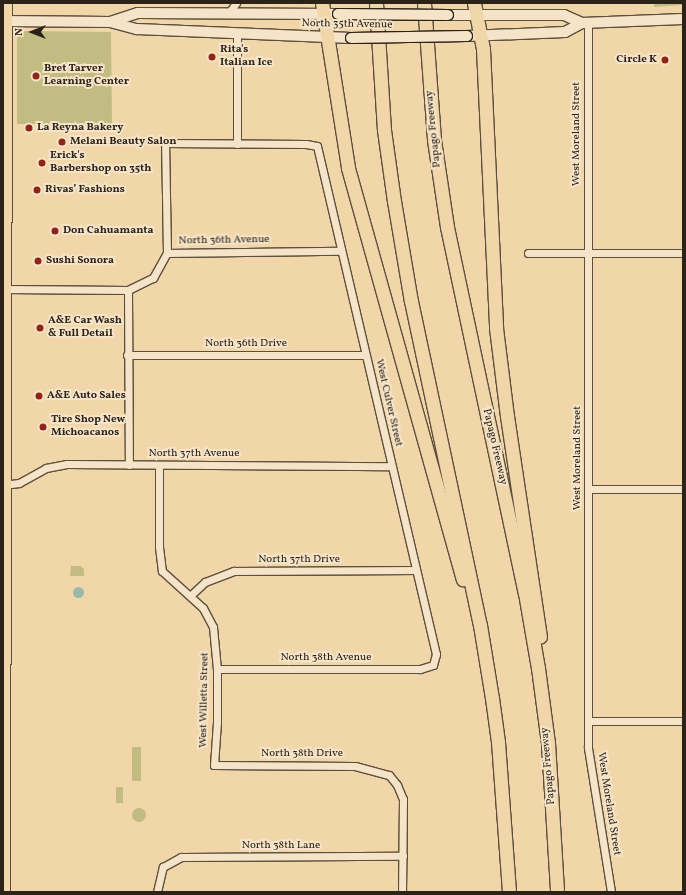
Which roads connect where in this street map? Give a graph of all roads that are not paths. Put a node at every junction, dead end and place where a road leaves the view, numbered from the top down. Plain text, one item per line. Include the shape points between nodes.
1 (6, 3) edge
2 (236, 3) edge
3 (376, 3) edge
4 (424, 3) edge
5 (323, 9) edge
6 (472, 11) edge
7 (228, 14) junction
8 (683, 19) edge
9 (4, 21) edge
10 (110, 22) junction
11 (585, 23) junction
12 (237, 33) junction
13 (481, 36) junction
14 (332, 38) junction
15 (237, 144) junction
16 (341, 251) junction
17 (4, 253) edge
18 (167, 253) junction
19 (528, 253) dead end
20 (588, 253) junction
21 (683, 253) edge
22 (5, 289) junction
23 (128, 290) junction
24 (127, 355) junction
25 (365, 355) junction
26 (129, 465) junction
27 (159, 465) junction
28 (390, 466) junction
29 (4, 485) edge
30 (683, 488) edge
31 (589, 489) junction
32 (414, 570) junction
33 (4, 577) edge
34 (191, 595) junction
35 (4, 665) edge
36 (433, 665) joint
37 (218, 669) junction
38 (492, 698) junction
39 (588, 721) junction
40 (683, 721) edge
41 (548, 743) junction
42 (4, 758) edge
43 (214, 765) joint
44 (403, 856) junction
45 (4, 892) edge
46 (157, 892) edge
47 (402, 892) edge
48 (509, 892) edge
49 (557, 892) edge
50 (611, 892) edge

1 - 9 main road
2 - 7 street
3 - 38 highway via 384,130 394,201 411,301 479,617
4 - 41 highway, Papago Freeway via 434,140 447,227 525,593
5 - 6 main road, North 35th Avenue, bridge via 338,14
5 - 7 main road, North 35th Avenue
5 - 14 highway
6 - 11 main road, North 35th Avenue via 564,15
6 - 13 highway
7 - 10 main road, North 35th Avenue via 138,14
8 - 11 main road, North 35th Avenue
9 - 10 main road, North 35th Avenue
9 - 17 main road
10 - 12 main road, North 35th Avenue via 137,29
11 - 13 main road, North 35th Avenue via 565,32
11 - 20 street, West Moreland Street
12 - 14 main road, North 35th Avenue
12 - 15 street
13 - 14 main road, North 35th Avenue, bridge
13 - 41 highway via 496,328 517,490 539,620
14 - 38 highway via 348,168 437,483
15 - 16 street, West Culver Street via 317,146
15 - 18 street via 165,143
16 - 18 street, North 36th Avenue
16 - 25 street, West Culver Street
17 - 22 main road
18 - 23 street, North 36th Avenue via 153,278
19 - 20 street
20 - 21 street
20 - 31 street, West Moreland Street
22 - 23 street, North 36th Avenue
22 - 29 main road
23 - 24 street
24 - 25 street, North 36th Drive
24 - 26 street
25 - 28 street, West Culver Street
26 - 27 street, North 37th Avenue
26 - 29 street, North 37th Avenue via 56,465 38,471 19,483
27 - 28 street, North 37th Avenue
27 - 34 street, West Willetta Street via 158,534 162,571 179,589
28 - 32 street, West Culver Street
29 - 33 main road
30 - 31 street
31 - 39 street, West Moreland Street
32 - 34 street, North 37th Drive via 234,571 205,582
32 - 36 street, West Culver Street via 436,654
33 - 35 main road
34 - 37 street, West Willetta Street via 203,608 213,626
35 - 42 main road
36 - 37 street, North 38th Avenue via 420,669
37 - 43 street, West Willetta Street via 218,722
38 - 48 highway via 498,742
39 - 40 street
39 - 50 street, West Moreland Street via 589,764
41 - 49 highway, Papago Freeway
42 - 45 main road
43 - 44 street, North 38th Drive via 355,766 389,775 398,785 403,799
44 - 46 street, North 38th Lane via 181,857 163,867
44 - 47 street

